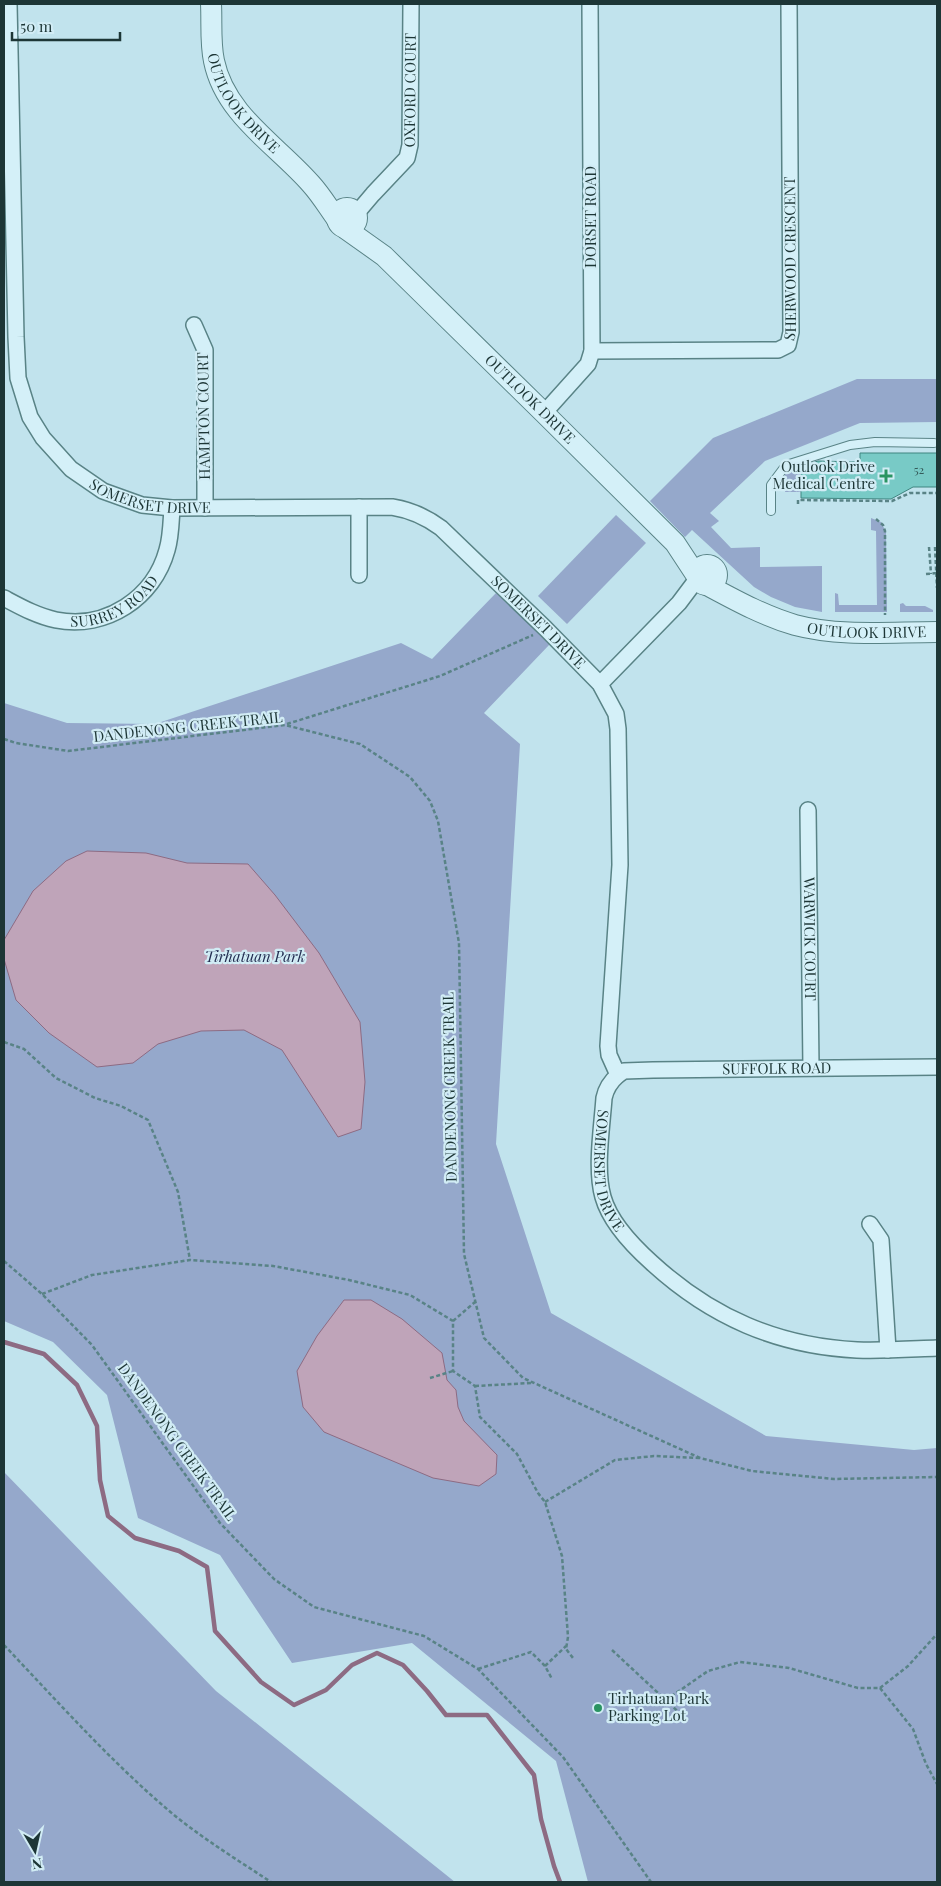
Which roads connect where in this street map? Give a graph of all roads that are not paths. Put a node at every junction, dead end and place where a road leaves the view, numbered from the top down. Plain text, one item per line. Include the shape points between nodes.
1 (10, 4) edge
2 (211, 4) edge
3 (411, 4) edge
4 (590, 4) edge
5 (789, 4) edge
6 (349, 216) junction
7 (194, 326) dead end
8 (592, 351) junction
9 (544, 413) junction
10 (934, 443) dead end
11 (359, 507) junction
12 (172, 508) junction
13 (205, 508) junction
14 (771, 511) dead end
15 (359, 575) dead end
16 (704, 577) junction
17 (4, 598) edge
18 (937, 632) edge
19 (600, 684) junction
20 (808, 810) dead end
21 (937, 1067) edge
22 (811, 1068) junction
23 (618, 1075) junction
24 (870, 1224) dead end
25 (937, 1348) edge
26 (888, 1350) junction

1 - 12 street, SOMERSET DRIVE via 16,338 18,378 30,417 71,469 103,490 142,505
2 - 6 street, OUTLOOK DRIVE via 213,60 232,104 312,185
3 - 6 street, OXFORD COURT via 410,145 407,158
4 - 8 street, DORSET ROAD
5 - 8 street, SHERWOOD CRESCENT via 791,332 788,345 778,350
6 - 9 street, OUTLOOK DRIVE via 384,256
7 - 13 street, HAMPTON COURT via 205,350
8 - 9 street, DORSET ROAD via 588,364
9 - 16 street, OUTLOOK DRIVE
10 - 14 lane via 850,445 786,465 772,485
11 - 13 street, SOMERSET DRIVE
11 - 15 street
11 - 19 street, SOMERSET DRIVE via 409,510 441,528
12 - 13 street, SOMERSET DRIVE
12 - 17 street, SURREY ROAD via 170,539 163,564 145,591 124,608 94,620 71,622 45,618
16 - 18 street, OUTLOOK DRIVE via 740,602 795,625 828,632
16 - 19 street
19 - 23 street, SOMERSET DRIVE via 616,714 618,729 620,865 608,1046
20 - 22 street, WARWICK COURT
21 - 22 street, SUFFOLK ROAD
22 - 23 street, SUFFOLK ROAD via 624,1071
23 - 26 street, SOMERSET DRIVE via 610,1081 604,1098 600,1176 607,1208 642,1253 708,1307 768,1334 814,1346
24 - 26 street via 881,1240
25 - 26 street, SOMERSET DRIVE

